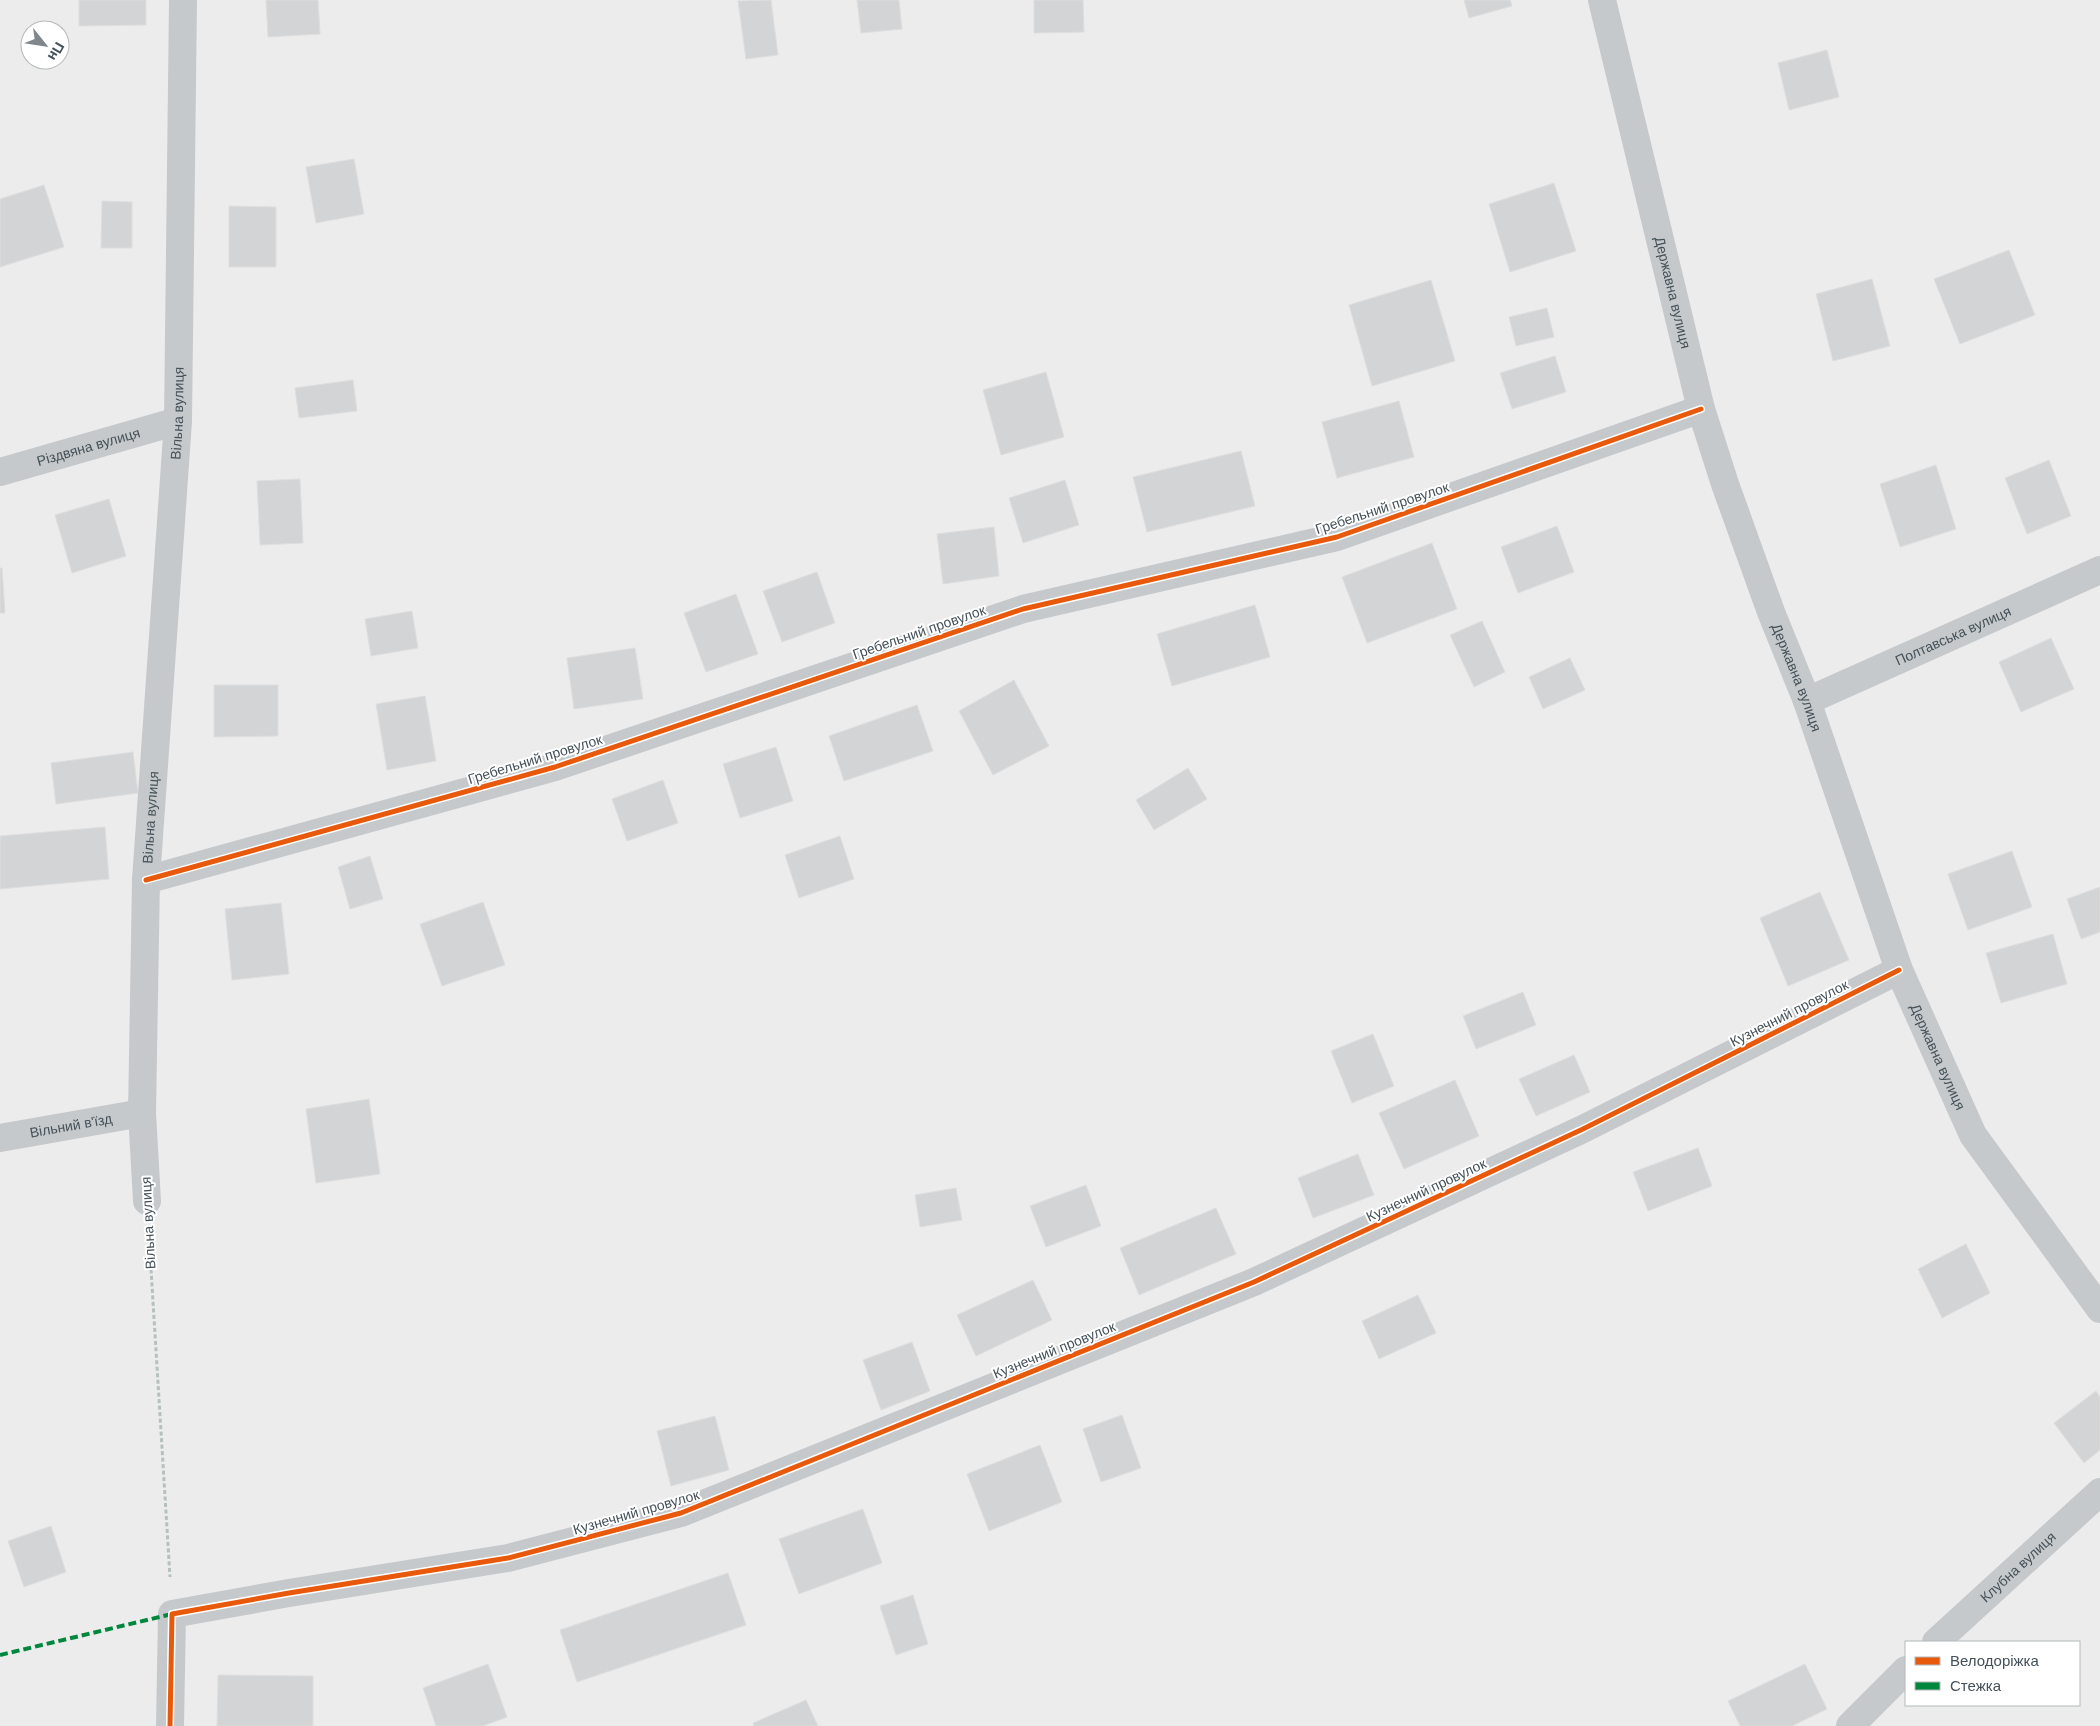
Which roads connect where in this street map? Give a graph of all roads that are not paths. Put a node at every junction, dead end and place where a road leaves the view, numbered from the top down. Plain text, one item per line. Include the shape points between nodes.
1 (183, 0) edge
2 (1602, 0) edge
3 (1701, 410) junction
4 (178, 421) junction
5 (0, 472) edge
6 (2100, 570) edge
7 (1807, 701) junction
8 (146, 880) junction
9 (1899, 970) junction
10 (142, 1113) junction
11 (0, 1138) edge
12 (147, 1201) road end
13 (2100, 1309) edge
14 (2100, 1492) edge
15 (1937, 1641) edge
16 (1905, 1671) edge
17 (170, 1726) edge
18 (1850, 1726) edge

1 - 4 street, Вільна вулиця
2 - 3 street, Державна вулиця
3 - 7 street, Державна вулиця via 1771,612
3 - 8 street, Гребельний провулок via 1337,537 1024,609 555,767
4 - 5 street, Різдвяна вулиця
4 - 8 street, Вільна вулиця
6 - 7 street, Полтавська вулиця
7 - 9 street, Державна вулиця
8 - 10 street, Вільна вулиця
9 - 13 street, Державна вулиця via 1973,1135
9 - 17 street, Кузнечний провулок via 1583,1129 1254,1282 681,1513 508,1558 172,1614
10 - 11 street, Вільний в'їзд
10 - 12 street, Вільна вулиця
14 - 15 street, Клубна вулиця
16 - 18 street

